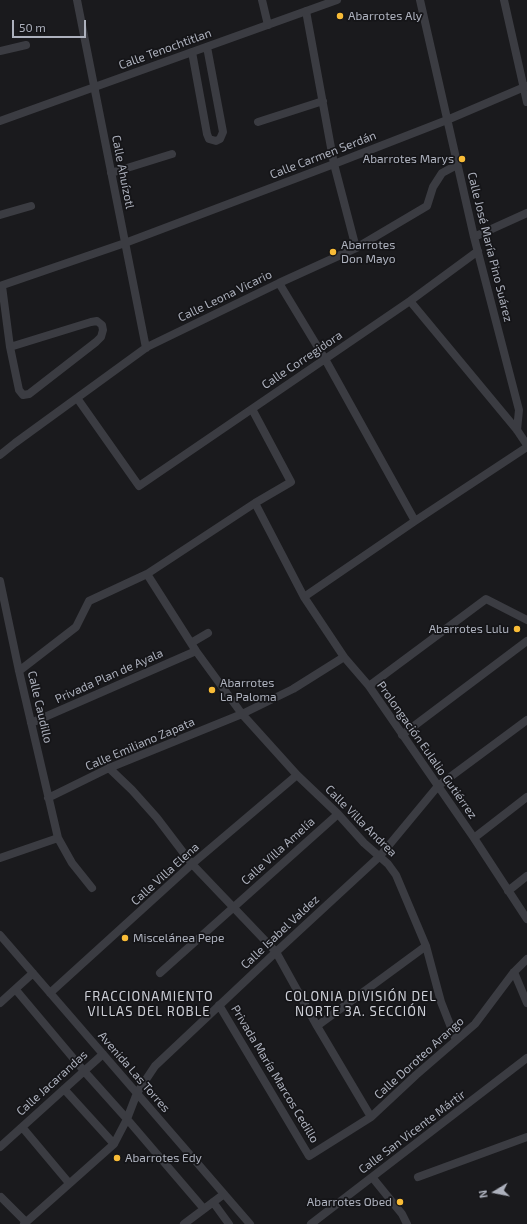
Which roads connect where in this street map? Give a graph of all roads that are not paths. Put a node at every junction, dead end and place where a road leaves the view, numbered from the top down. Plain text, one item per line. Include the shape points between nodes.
1 (77, 0) edge
2 (262, 0) edge
3 (337, 0) edge
4 (420, 0) edge
5 (504, 0) edge
6 (306, 11) junction
7 (268, 25) junction
8 (26, 45) dead end
9 (207, 47) junction
10 (0, 51) edge
11 (192, 52) junction
12 (525, 86) edge
13 (94, 87) junction
14 (323, 101) junction
15 (527, 102) edge
16 (447, 120) junction
17 (0, 121) edge
18 (258, 122) dead end
19 (172, 154) dead end
20 (334, 164) junction
21 (457, 165) junction
22 (111, 173) junction
23 (31, 206) dead end
24 (527, 213) edge
25 (0, 216) edge
26 (474, 237) junction
27 (125, 243) junction
28 (356, 248) junction
29 (478, 251) junction
30 (279, 283) junction
31 (1, 286) edge
32 (410, 301) junction
33 (10, 347) junction
34 (146, 348) junction
35 (325, 359) junction
36 (77, 398) junction
37 (523, 408) edge
38 (252, 409) junction
39 (517, 430) junction
40 (527, 446) edge
41 (0, 455) edge
42 (255, 503) junction
43 (415, 521) junction
44 (147, 574) junction
45 (0, 580) edge
46 (304, 597) junction
47 (527, 620) edge
48 (208, 633) dead end
49 (527, 640) edge
50 (191, 643) junction
51 (196, 651) junction
52 (344, 657) junction
53 (19, 671) junction
54 (369, 686) junction
55 (242, 714) junction
56 (527, 720) edge
57 (31, 723) junction
58 (402, 736) junction
59 (109, 768) junction
60 (297, 775) junction
61 (438, 786) junction
62 (527, 797) edge
63 (48, 798) junction
64 (338, 814) junction
65 (58, 838) junction
66 (474, 838) junction
67 (380, 856) junction
68 (0, 858) edge
69 (192, 864) junction
70 (527, 876) edge
71 (92, 888) dead end
72 (508, 890) junction
73 (234, 907) junction
74 (527, 919) edge
75 (0, 935) edge
76 (426, 946) junction
77 (276, 952) junction
78 (527, 959) edge
79 (514, 972) junction
80 (33, 973) junction
81 (160, 973) dead end
82 (16, 990) junction
83 (50, 993) junction
84 (0, 1003) edge
85 (527, 1003) edge
86 (219, 1005) junction
87 (317, 1026) junction
88 (456, 1040) junction
89 (103, 1054) junction
90 (527, 1058) edge
91 (84, 1071) junction
92 (64, 1089) junction
93 (137, 1093) junction
94 (372, 1117) junction
95 (127, 1119) junction
96 (22, 1127) junction
97 (527, 1137) edge
98 (114, 1144) junction
99 (0, 1147) edge
100 (309, 1156) joint
101 (372, 1177) junction
102 (418, 1177) dead end
103 (69, 1183) junction
104 (224, 1194) junction
105 (1, 1197) dead end
106 (213, 1202) junction
107 (204, 1209) junction
108 (25, 1223) edge
109 (184, 1224) edge
110 (230, 1224) edge
111 (250, 1224) edge
112 (311, 1224) edge
113 (407, 1224) edge

1 - 13 street, Calle Ahuízotl
2 - 7 street
3 - 6 street, Calle Tenochtitlan
4 - 16 street, Calle José María Pino Suárez
5 - 12 street
6 - 7 street, Calle Tenochtitlan
6 - 14 street
7 - 9 street, Calle Tenochtitlan
8 - 10 street
9 - 11 street, Calle Tenochtitlan
9 - 11 street via 223,132 216,141 211,140 206,134
11 - 13 street, Calle Tenochtitlan
12 - 15 street
12 - 16 street, Calle Carmen Serdán
13 - 17 street, Calle Tenochtitlan
13 - 22 street, Calle Ahuízotl
14 - 18 street
14 - 20 street
16 - 20 street, Calle Carmen Serdán
16 - 21 street, Calle José María Pino Suárez
19 - 22 street
20 - 27 street, Calle Carmen Serdán
20 - 28 street
21 - 26 street, Calle José María Pino Suárez
21 - 28 street, Calle Leona Vicario via 442,173 427,206
22 - 27 street, Calle Ahuízotl
23 - 25 street
24 - 26 street
26 - 29 street, Calle José María Pino Suárez
27 - 31 street, Calle Carmen Serdán
27 - 34 street, Calle Ahuízotl
28 - 30 street, Calle Leona Vicario
29 - 32 street, Calle Corregidora
29 - 37 street, Calle José María Pino Suárez
30 - 34 street, Calle Leona Vicario
30 - 35 street
31 - 33 street
32 - 35 street, Calle Corregidora
32 - 39 street
33 - 33 street via 91,322 97,321 102,325 101,337 96,342 29,394 23,395 19,390
34 - 36 street, Calle Leona Vicario
35 - 38 street, Calle Corregidora
35 - 43 street
36 - 38 street, Calle Corregidora via 139,486
36 - 41 street, Calle Leona Vicario
37 - 39 street, Calle José María Pino Suárez
38 - 42 street via 291,482
39 - 40 street
40 - 43 street
42 - 44 street
42 - 46 street, Prolongación Eulalio Gutiérrez
43 - 46 street
44 - 50 street, Calle Villa Andrea
44 - 53 street via 89,601 76,627
45 - 53 street, Calle Caudillo
46 - 52 street, Prolongación Eulalio Gutiérrez
47 - 54 street via 486,599
48 - 50 street
49 - 58 street
50 - 51 street, Calle Villa Andrea
51 - 55 street, Calle Villa Andrea
51 - 57 street, Privada Plan de Ayala
52 - 54 street, Prolongación Eulalio Gutiérrez
52 - 55 street, Calle Emiliano Zapata via 293,689
53 - 57 street, Calle Caudillo
54 - 58 street, Prolongación Eulalio Gutiérrez
55 - 59 street, Calle Emiliano Zapata
55 - 60 street, Calle Villa Andrea
56 - 61 street, Calle Isabel Valdez
57 - 63 street, Calle Caudillo
58 - 61 street, Prolongación Eulalio Gutiérrez
59 - 63 street, Calle Emiliano Zapata
59 - 69 street via 157,818
60 - 64 street, Calle Villa Andrea
60 - 69 street, Calle Villa Elena
61 - 66 street, Prolongación Eulalio Gutiérrez
61 - 67 street, Calle Isabel Valdez
62 - 66 street
63 - 65 street, Calle Caudillo
64 - 67 street, Calle Villa Andrea via 364,843
64 - 73 street, Calle Villa Amelía
65 - 68 street
65 - 71 street, Calle Caudillo via 72,863
66 - 72 street, Prolongación Eulalio Gutiérrez
67 - 76 street, Calle Villa Andrea via 396,875
67 - 77 street, Calle Isabel Valdez
69 - 73 street
69 - 83 street, Calle Villa Elena
70 - 72 street
72 - 74 street, Prolongación Eulalio Gutiérrez
73 - 77 street
73 - 81 street, Calle Villa Amelía
75 - 80 street, Avenida Las Torres
76 - 87 street
76 - 88 street, Calle Villa Andrea via 441,1002
77 - 86 street, Calle Isabel Valdez
77 - 87 street
78 - 79 street, Calle Doroteo Arango
79 - 85 street
79 - 88 street, Calle Doroteo Arango via 474,1024
80 - 82 street
80 - 83 street, Avenida Las Torres
82 - 84 street
82 - 91 street
83 - 89 street, Avenida Las Torres
86 - 93 street, Calle Isabel Valdez via 155,1066
86 - 100 street, Privada María Marcos Cedillo
87 - 94 street
88 - 94 street, Calle Doroteo Arango
89 - 91 street, Calle Jacarandas
89 - 93 street, Avenida Las Torres
90 - 101 street, Calle San Vicente Mártir
91 - 92 street, Calle Jacarandas
91 - 95 street
92 - 96 street, Calle Jacarandas
92 - 98 street
93 - 95 street, Calle Isabel Valdez
93 - 104 street, Avenida Las Torres
94 - 100 street, Calle Doroteo Arango
95 - 98 street, Calle Isabel Valdez
95 - 107 street
96 - 99 street, Calle Jacarandas
96 - 103 street
97 - 102 street
98 - 103 street
101 - 112 street, Calle San Vicente Mártir
101 - 113 street
103 - 108 street
104 - 106 street
104 - 111 street, Avenida Las Torres
105 - 108 street
106 - 107 street
106 - 110 street
107 - 109 street

